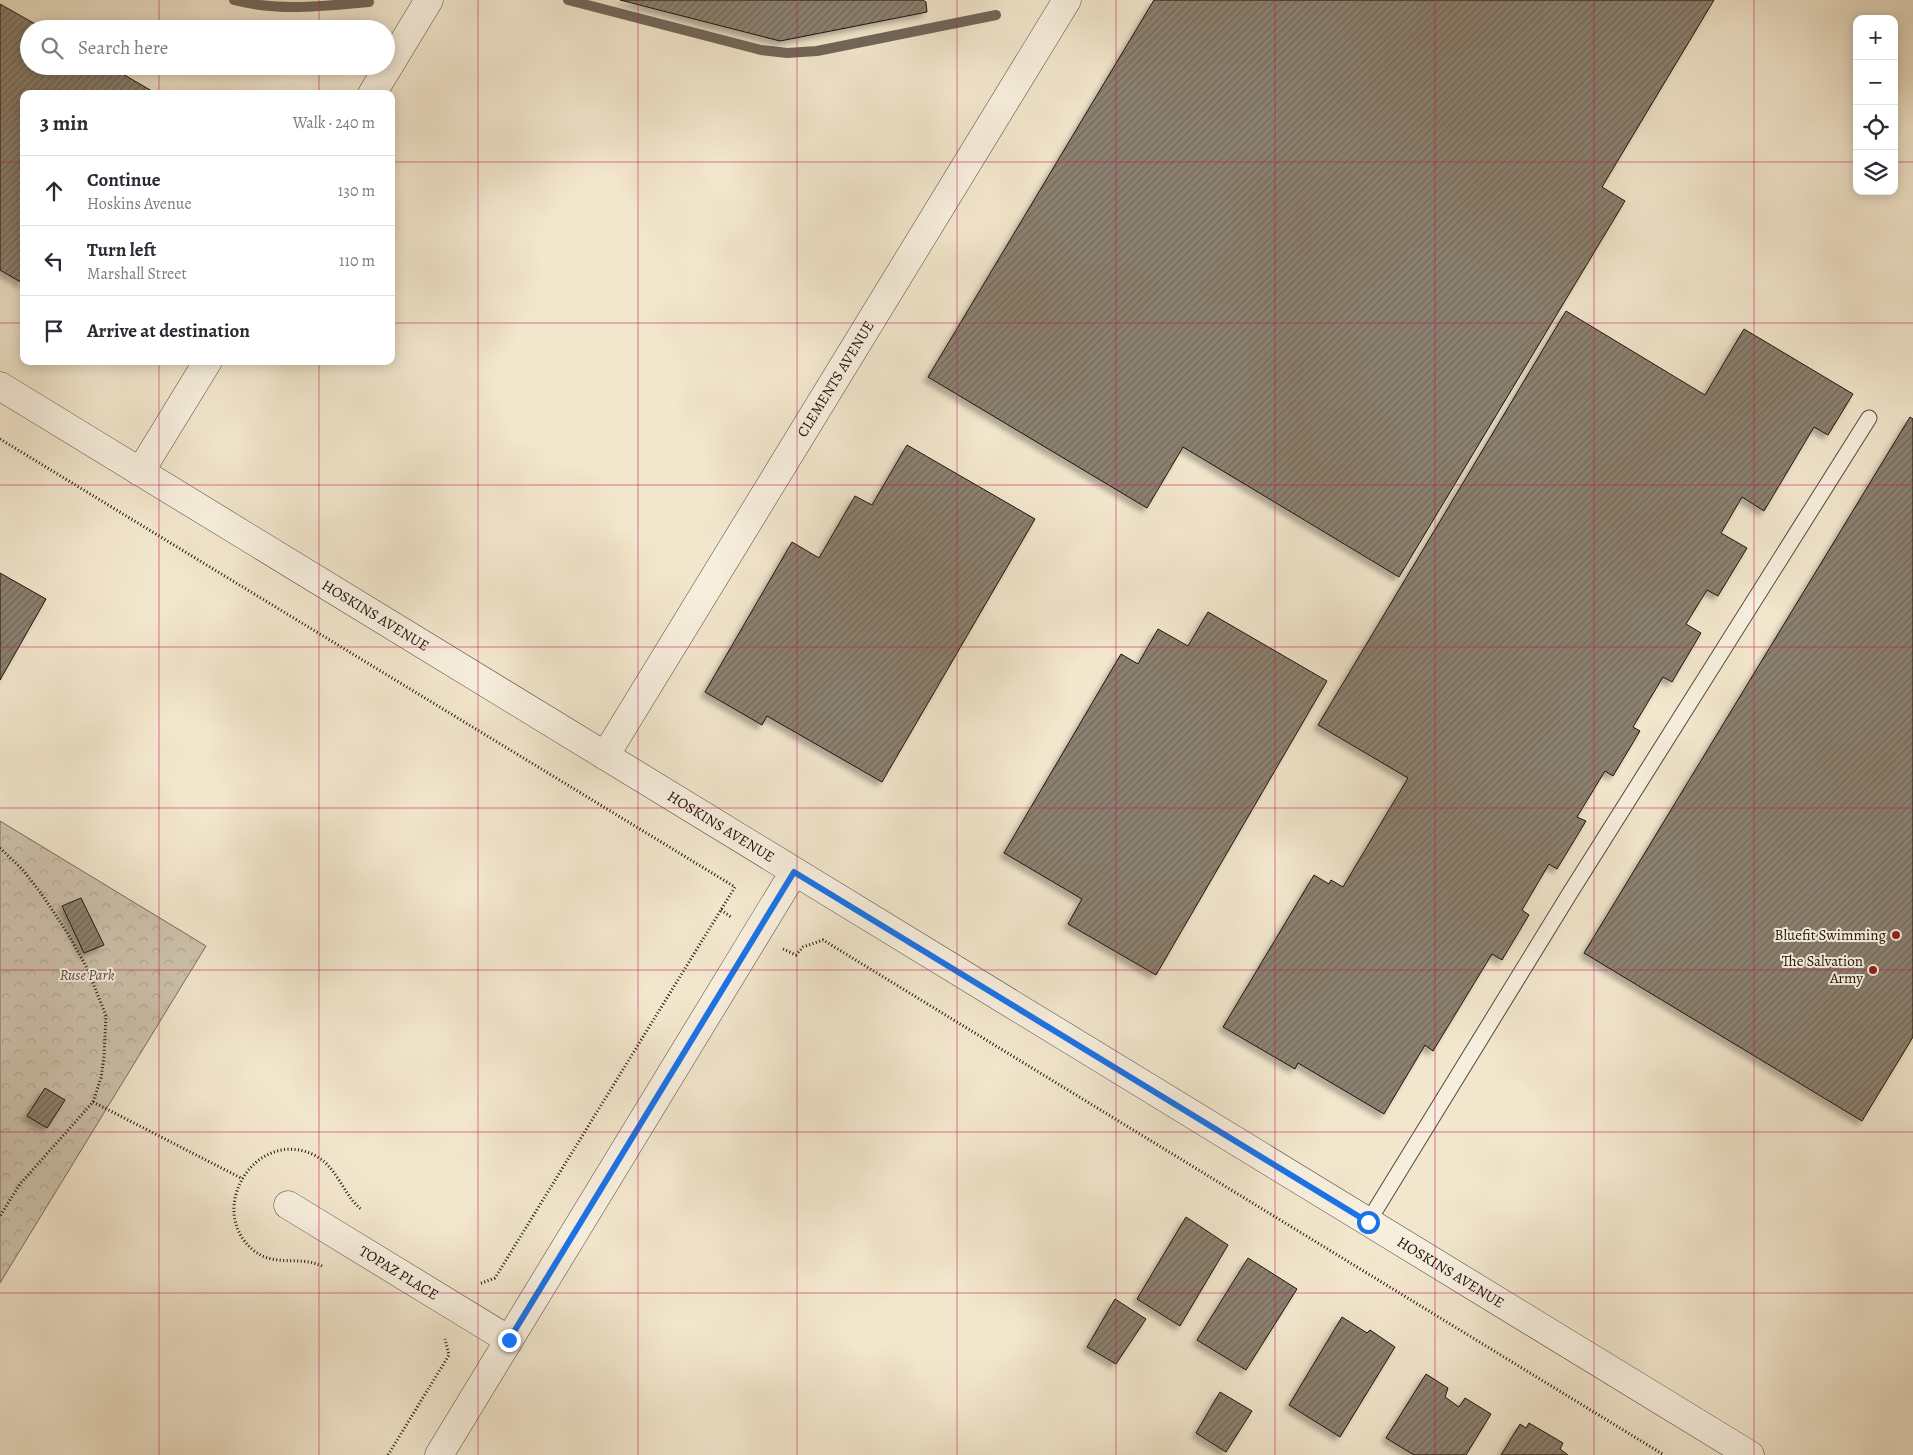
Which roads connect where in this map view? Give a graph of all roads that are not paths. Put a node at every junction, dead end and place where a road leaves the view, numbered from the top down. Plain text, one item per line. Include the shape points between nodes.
1 (429, 0) edge
2 (1067, 0) edge
3 (395, 56) edge
4 (384, 75) edge
5 (374, 90) edge
6 (206, 365) edge
7 (0, 386) edge
8 (1869, 418) dead end
9 (140, 472) junction
10 (604, 756) junction
11 (794, 872) junction
12 (288, 1205) dead end
13 (1368, 1222) junction
14 (509, 1340) junction
15 (439, 1455) edge
16 (1750, 1455) edge

1 - 3 street
2 - 10 street, CLEMENTS AVENUE
4 - 5 street
6 - 9 street
7 - 9 street, HOSKINS AVENUE
8 - 13 lane via 1570,893
9 - 10 street, HOSKINS AVENUE
10 - 11 street, HOSKINS AVENUE
11 - 13 street, HOSKINS AVENUE
11 - 14 street
12 - 14 street, TOPAZ PLACE
13 - 16 street, HOSKINS AVENUE
14 - 15 street

